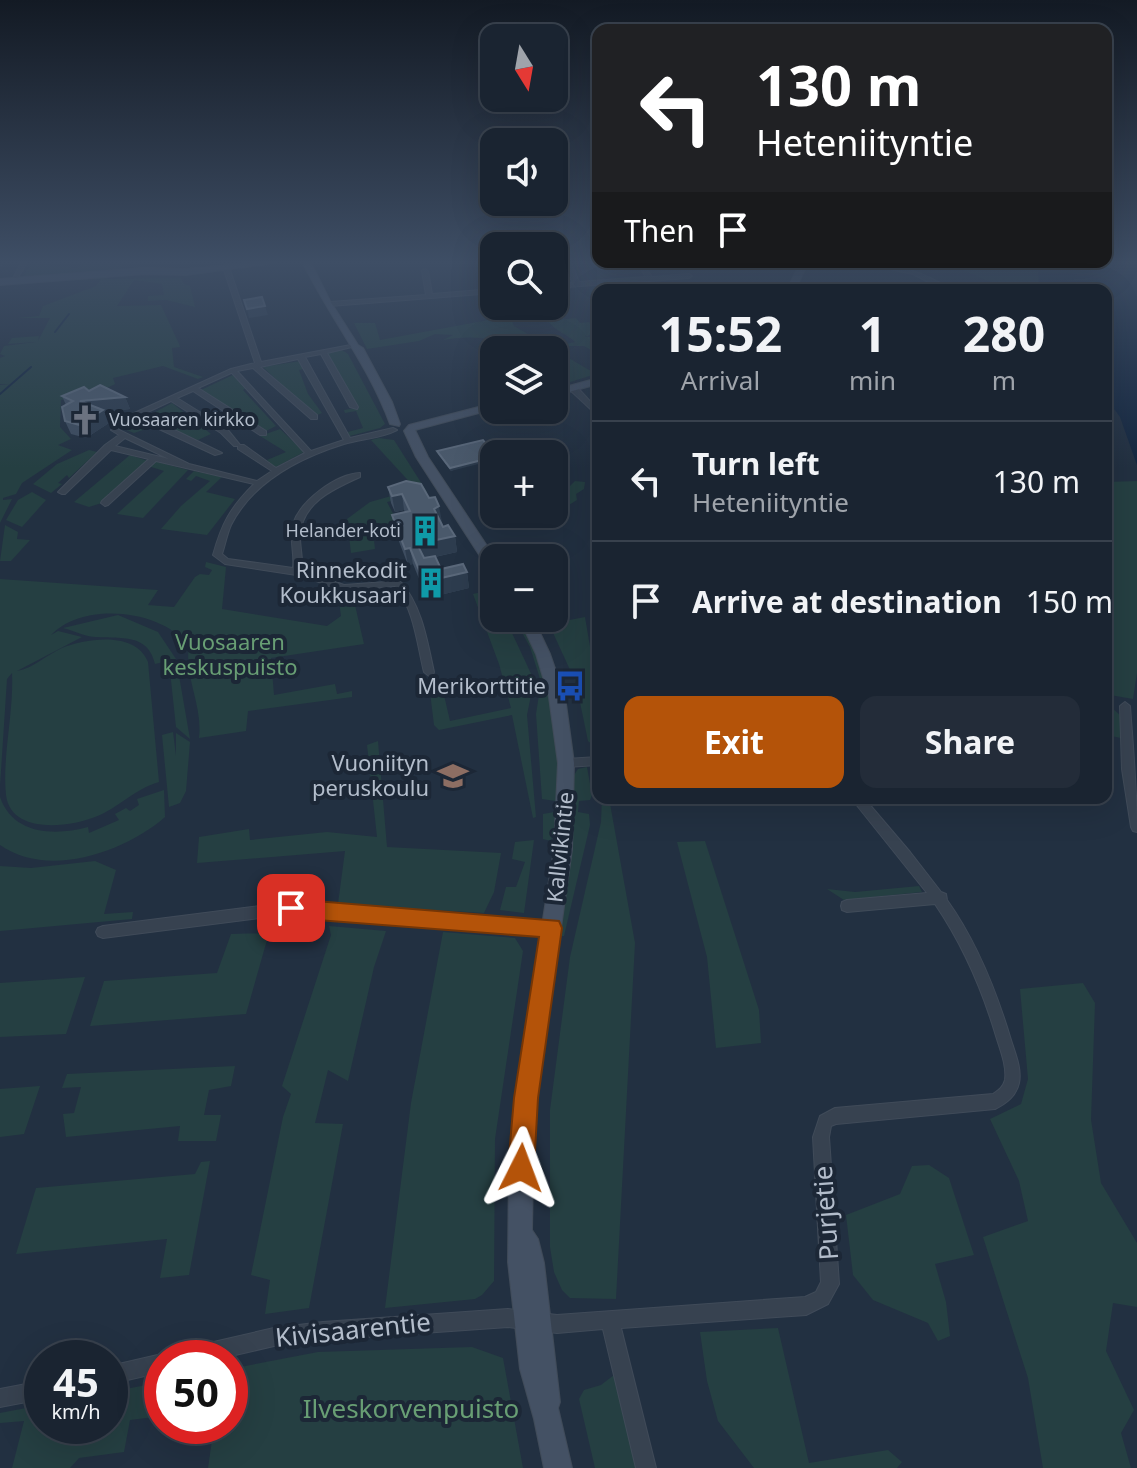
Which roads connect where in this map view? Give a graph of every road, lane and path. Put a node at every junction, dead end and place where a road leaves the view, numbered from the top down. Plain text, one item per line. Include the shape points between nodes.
1 (246, 332) edge
2 (346, 332) edge
3 (354, 345) junction
4 (324, 353) dead end
5 (301, 357) dead end
6 (257, 365) junction
7 (234, 372) dead end
8 (592, 383) edge
9 (193, 388) dead end
10 (573, 388) junction
11 (568, 389) edge
12 (173, 399) dead end
13 (354, 407) dead end
14 (592, 408) edge
15 (480, 409) edge
16 (134, 415) dead end
17 (314, 417) dead end
18 (126, 423) dead end
19 (404, 427) junction
20 (263, 433) dead end
21 (346, 438) dead end
22 (108, 447) junction
23 (308, 452) dead end
24 (218, 453) dead end
25 (153, 460) junction
26 (185, 465) junction
27 (273, 469) dead end
28 (357, 475) dead end
29 (254, 482) dead end
30 (62, 492) dead end
31 (105, 503) dead end
32 (480, 546) edge
33 (297, 572) junction
34 (533, 632) edge
35 (429, 672) dead end
36 (1125, 706) dead end
37 (592, 761) edge
38 (566, 763) junction
39 (862, 804) edge
40 (1137, 827) edge
41 (941, 898) junction
42 (847, 906) dead end
43 (551, 928) junction
44 (103, 932) dead end
45 (610, 1320) junction
46 (531, 1321) junction
47 (248, 1343) edge
48 (24, 1393) edge
49 (0, 1398) edge
50 (558, 1468) edge
51 (646, 1468) edge

1 - 6 street
2 - 3 main road
3 - 6 street
3 - 19 main road
4 - 13 street
5 - 21 street
6 - 16 street via 206,380
6 - 17 street
7 - 23 street
8 - 10 main road
9 - 20 street
10 - 11 main road
10 - 14 street
12 - 27 street
15 - 19 main road
18 - 24 street via 159,426
19 - 32 main road via 414,452
19 - 33 street via 347,440 288,465 258,484 231,513 218,558
22 - 25 street
22 - 26 street via 119,432
22 - 30 street
25 - 26 street
25 - 31 street
26 - 29 street
28 - 33 street via 324,491 303,511 296,531
33 - 35 street via 343,588 401,585
34 - 38 main road, Kallvikintie via 557,697
36 - 40 street
37 - 38 street
38 - 43 main road, Kallvikintie via 565,822
39 - 41 street
41 - 42 street
41 - 45 street, Purjetie via 970,945 997,1012 1013,1073 1006,1095 995,1101 825,1121 821,1137 830,1284 816,1303
43 - 44 street via 291,908
43 - 46 main road, Kallvikintie via 521,1168 522,1225 532,1263
45 - 46 street, Purjetie
45 - 51 street
46 - 47 street, Kivisaarentie via 463,1320
46 - 50 main road, Kallvikintie via 547,1378
48 - 49 street

